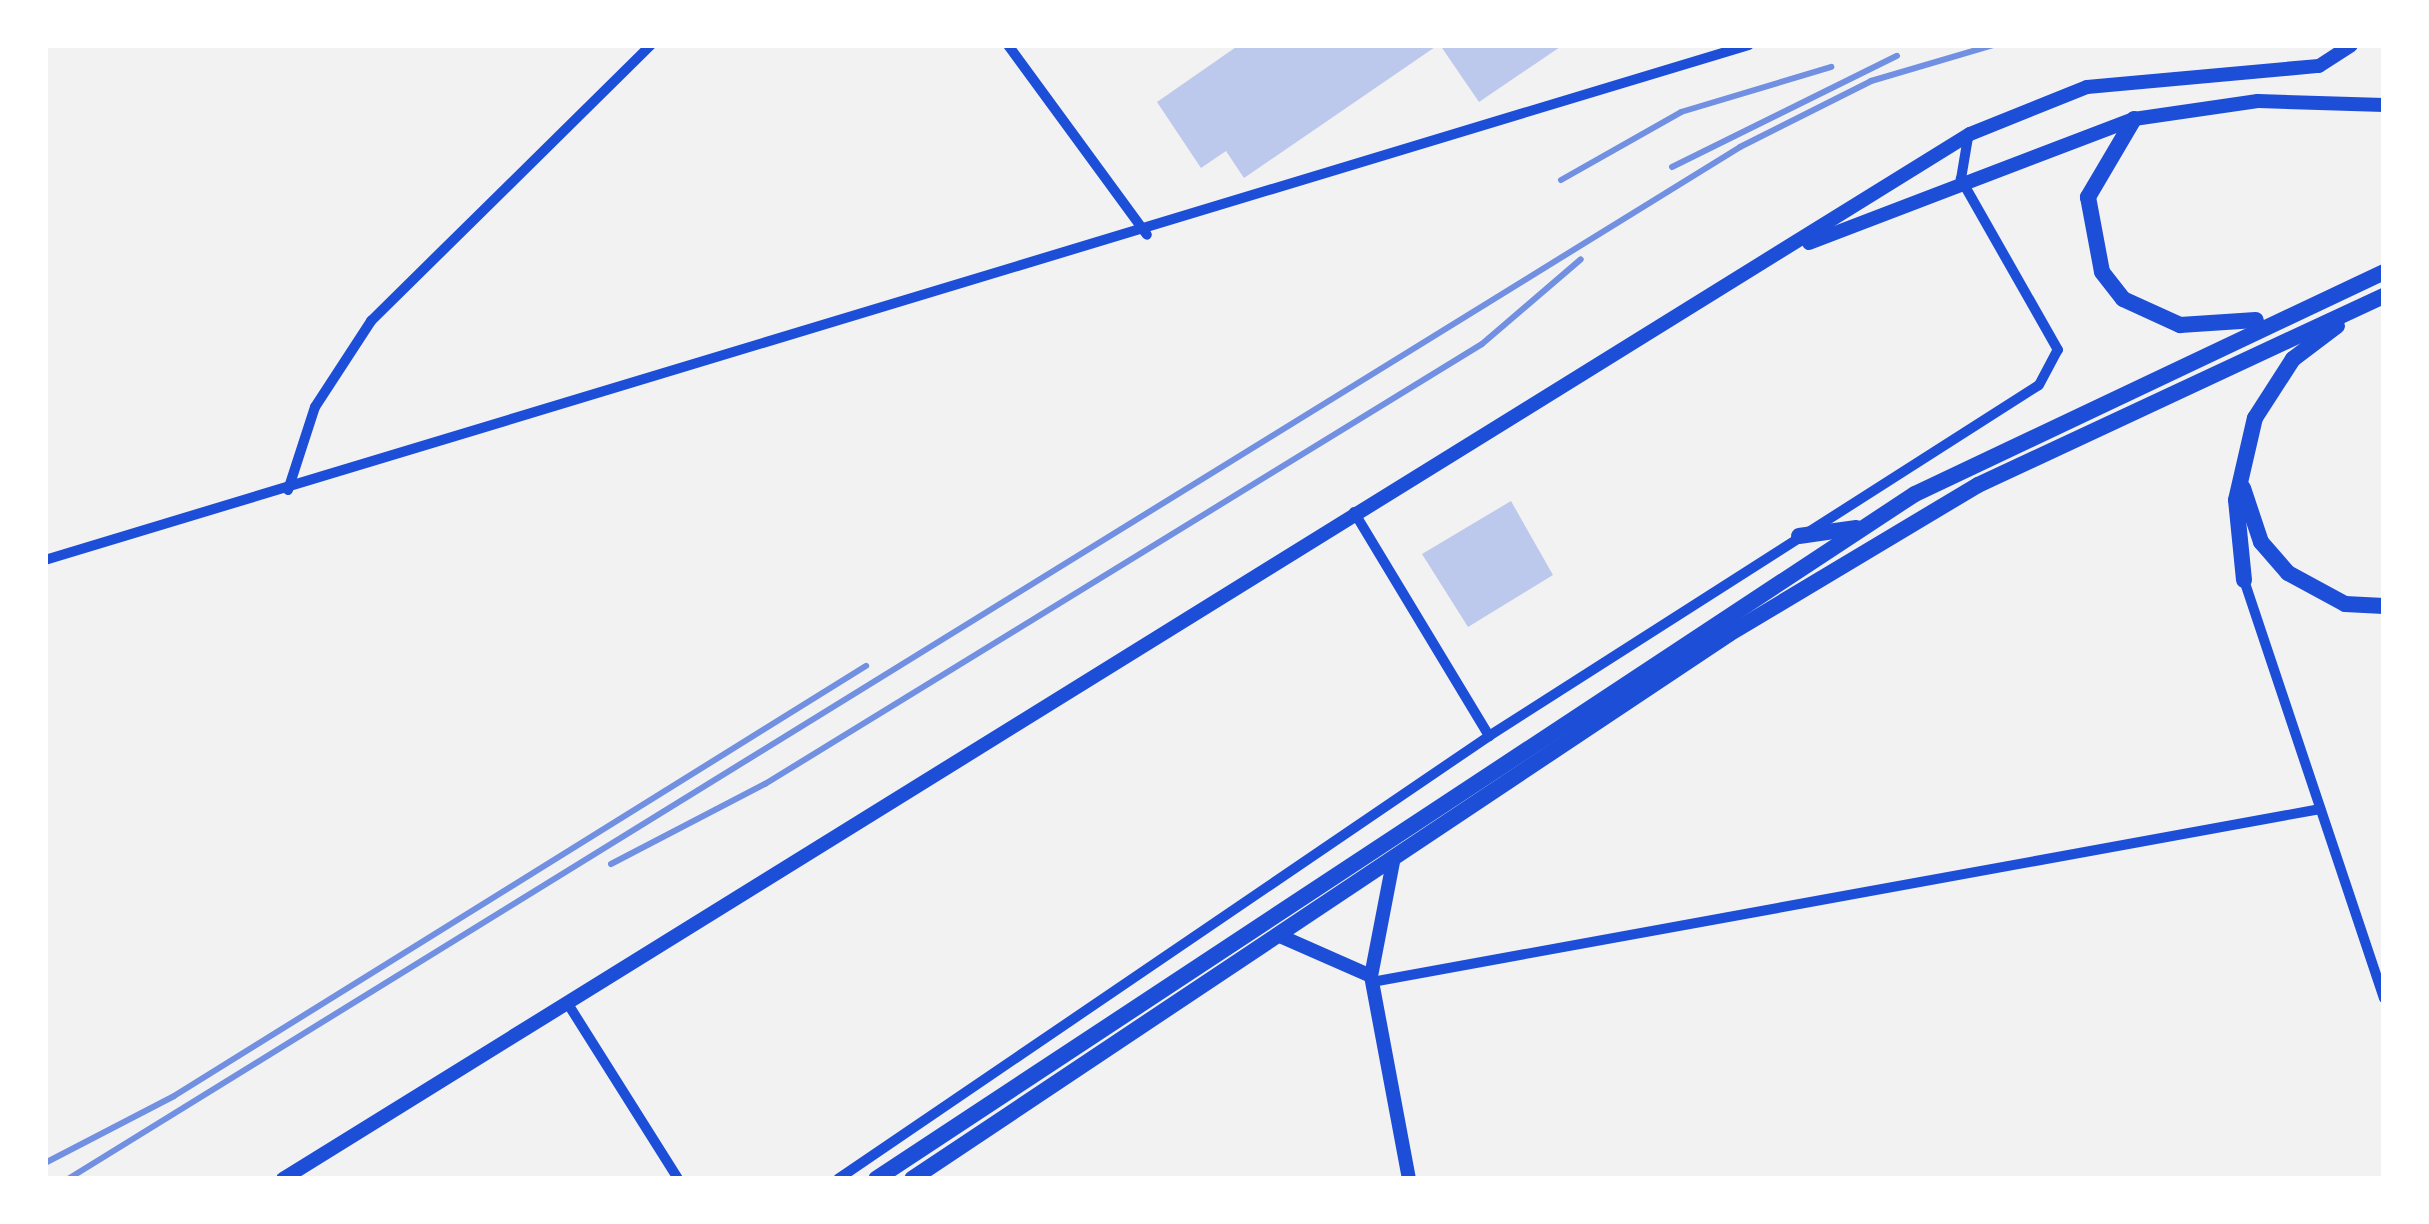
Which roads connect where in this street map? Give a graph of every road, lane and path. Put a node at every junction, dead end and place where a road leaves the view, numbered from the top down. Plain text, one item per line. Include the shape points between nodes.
1 (651, 45) edge
2 (1008, 45) edge
3 (1749, 45) edge
4 (2351, 45) edge
5 (2382, 102) edge
6 (2134, 119) junction
7 (1970, 134) junction
8 (1961, 179) junction
9 (1147, 235) junction
10 (1771, 259) junction
11 (2384, 272) edge
12 (2384, 296) edge
13 (2281, 316) junction
14 (2239, 472) junction
15 (288, 490) junction
16 (1354, 512) junction
17 (1863, 527) junction
18 (1799, 536) junction
19 (45, 560) edge
20 (2244, 580) joint
21 (2384, 606) edge
22 (1489, 736) junction
23 (2320, 809) junction
24 (1393, 862) junction
25 (1280, 936) junction
26 (1371, 979) junction
27 (2384, 998) edge
28 (568, 1004) junction
29 (283, 1179) edge
30 (678, 1179) edge
31 (838, 1179) edge
32 (876, 1179) edge
33 (912, 1179) edge
34 (1409, 1179) edge

1 - 15 street via 371,321 315,407
2 - 9 street
3 - 9 street
4 - 7 street via 2319,66 2087,87
5 - 6 street via 2243,102
6 - 8 street
6 - 13 main road via 2088,196 2102,272 2123,299 2180,325
7 - 8 street
7 - 10 street
8 - 10 street
8 - 18 street via 2054,340 2056,364
9 - 15 street
10 - 16 street
11 - 13 main road
12 - 14 main road via 2293,358 2255,418
12 - 24 main road via 1978,485 1729,634
13 - 17 main road
14 - 20 main road
14 - 21 main road via 2252,524 2288,573 2344,604
15 - 19 street
16 - 22 street
16 - 28 street
17 - 18 main road
17 - 32 main road
18 - 22 street
20 - 23 street
22 - 31 street
23 - 26 street
23 - 27 street
24 - 25 main road
24 - 26 street
25 - 26 street
25 - 33 main road
26 - 34 street
28 - 29 street
28 - 30 street

